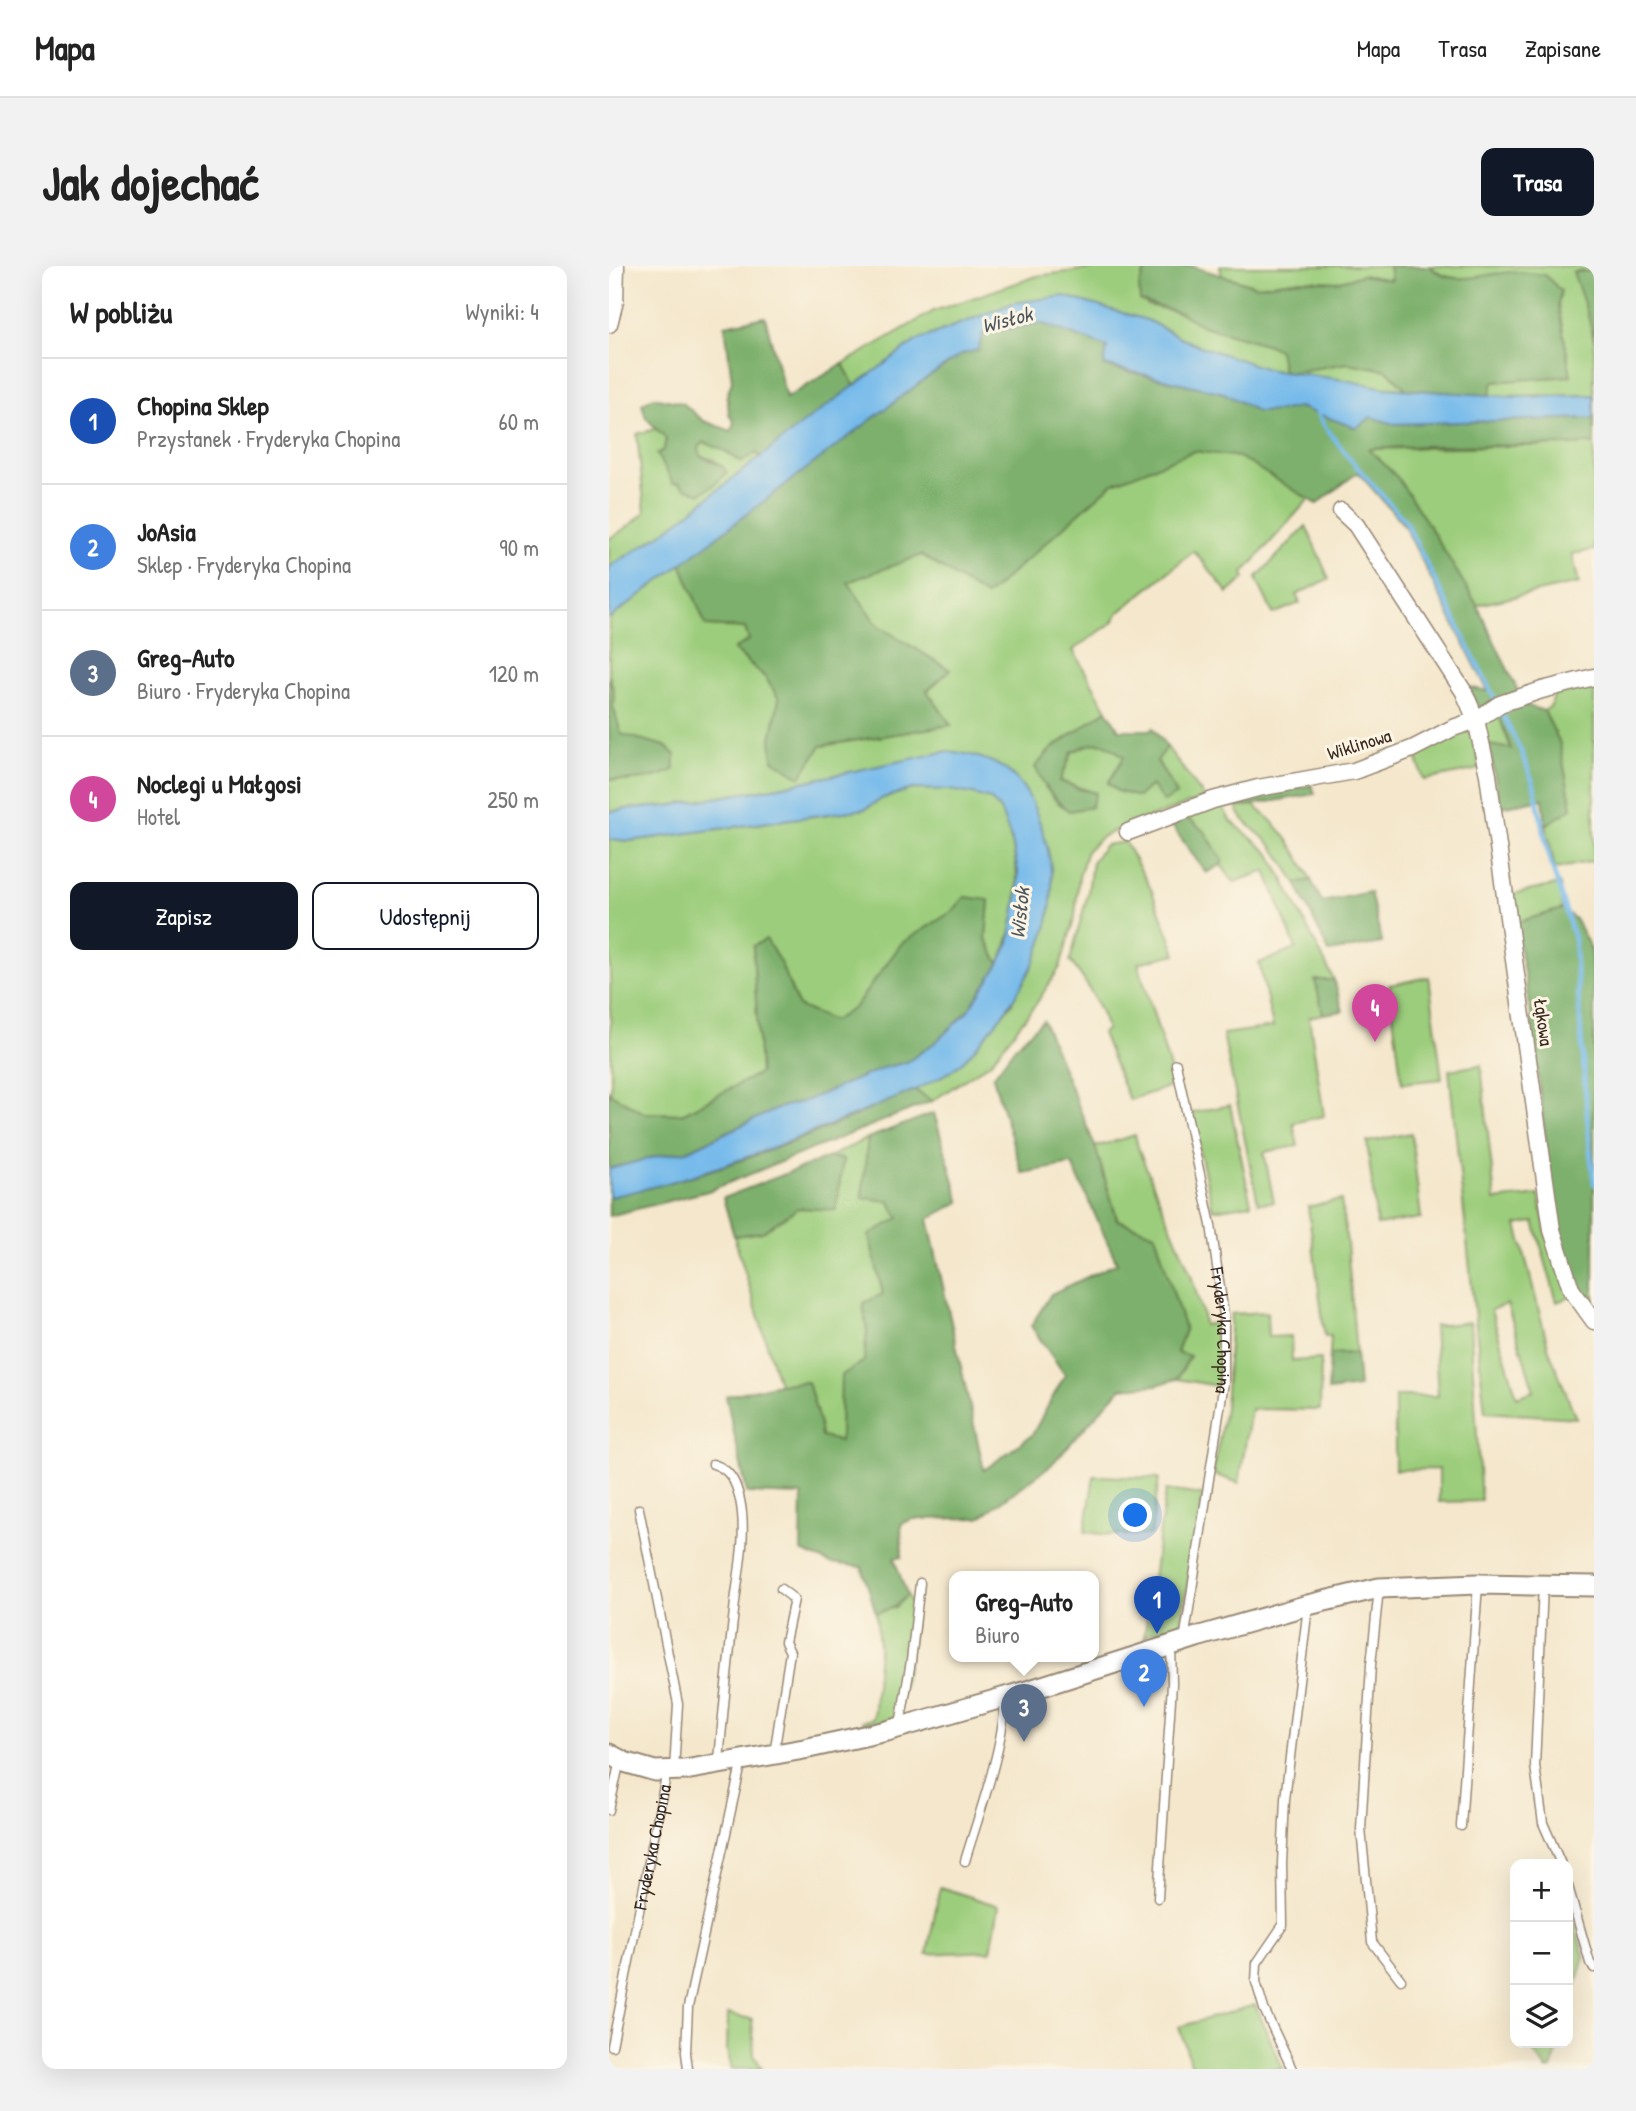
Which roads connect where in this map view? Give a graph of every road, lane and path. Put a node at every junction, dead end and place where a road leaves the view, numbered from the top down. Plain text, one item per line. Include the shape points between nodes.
1 (616, 266) edge
2 (609, 324) edge
3 (1341, 511) dead end
4 (1594, 677) edge
5 (1489, 712) junction
6 (1128, 832) dead end
7 (1177, 1064) dead end
8 (1594, 1321) edge
9 (713, 1464) dead end
10 (639, 1509) dead end
11 (919, 1583) dead end
12 (1478, 1584) junction
13 (1543, 1584) junction
14 (1594, 1586) edge
15 (1379, 1588) junction
16 (781, 1589) dead end
17 (1308, 1605) junction
18 (1177, 1643) junction
19 (1005, 1698) junction
20 (899, 1728) junction
21 (775, 1754) junction
22 (615, 1757) edge
23 (742, 1760) junction
24 (719, 1764) junction
25 (671, 1771) junction
26 (609, 1810) edge
27 (1461, 1826) dead end
28 (1559, 1859) edge
29 (965, 1861) dead end
30 (1158, 1898) dead end
31 (1573, 1904) edge
32 (1594, 1968) edge
33 (1401, 1980) dead end
34 (612, 2046) dead end
35 (688, 2069) edge
36 (1291, 2069) edge

1 - 2 street
3 - 5 street, Łąkowa via 1356,525 1464,692
4 - 5 street, Wiklinowa via 1542,690
5 - 6 street, Wiklinowa via 1354,771 1213,800
5 - 8 street, Łąkowa via 1489,775 1552,1230 1571,1289
7 - 18 lane, Fryderyka Chopina via 1211,1225 1224,1315 1224,1382
9 - 24 lane via 726,1468 733,1477 740,1501 741,1536
10 - 25 lane via 678,1703
11 - 20 lane
12 - 13 street, Fryderyka Chopina
12 - 15 street, Fryderyka Chopina
12 - 27 lane
13 - 14 street, Fryderyka Chopina
13 - 28 lane via 1535,1766 1543,1823
15 - 17 street, Fryderyka Chopina
15 - 33 lane via 1361,1829 1373,1942
16 - 21 lane via 794,1600 785,1642 790,1652
17 - 18 street, Fryderyka Chopina
17 - 36 lane via 1285,1798 1283,1925 1257,1963 1256,1982 1263,2009
18 - 19 street, Fryderyka Chopina
18 - 30 lane, Fryderyka Chopina
19 - 20 street, Fryderyka Chopina
19 - 29 lane via 997,1747
20 - 21 street, Fryderyka Chopina
21 - 23 street, Fryderyka Chopina
22 - 25 street, Fryderyka Chopina via 655,1771
22 - 26 lane
23 - 24 street, Fryderyka Chopina
23 - 35 lane via 688,2007
24 - 25 street, Fryderyka Chopina
25 - 34 lane, Fryderyka Chopina
31 - 32 lane

